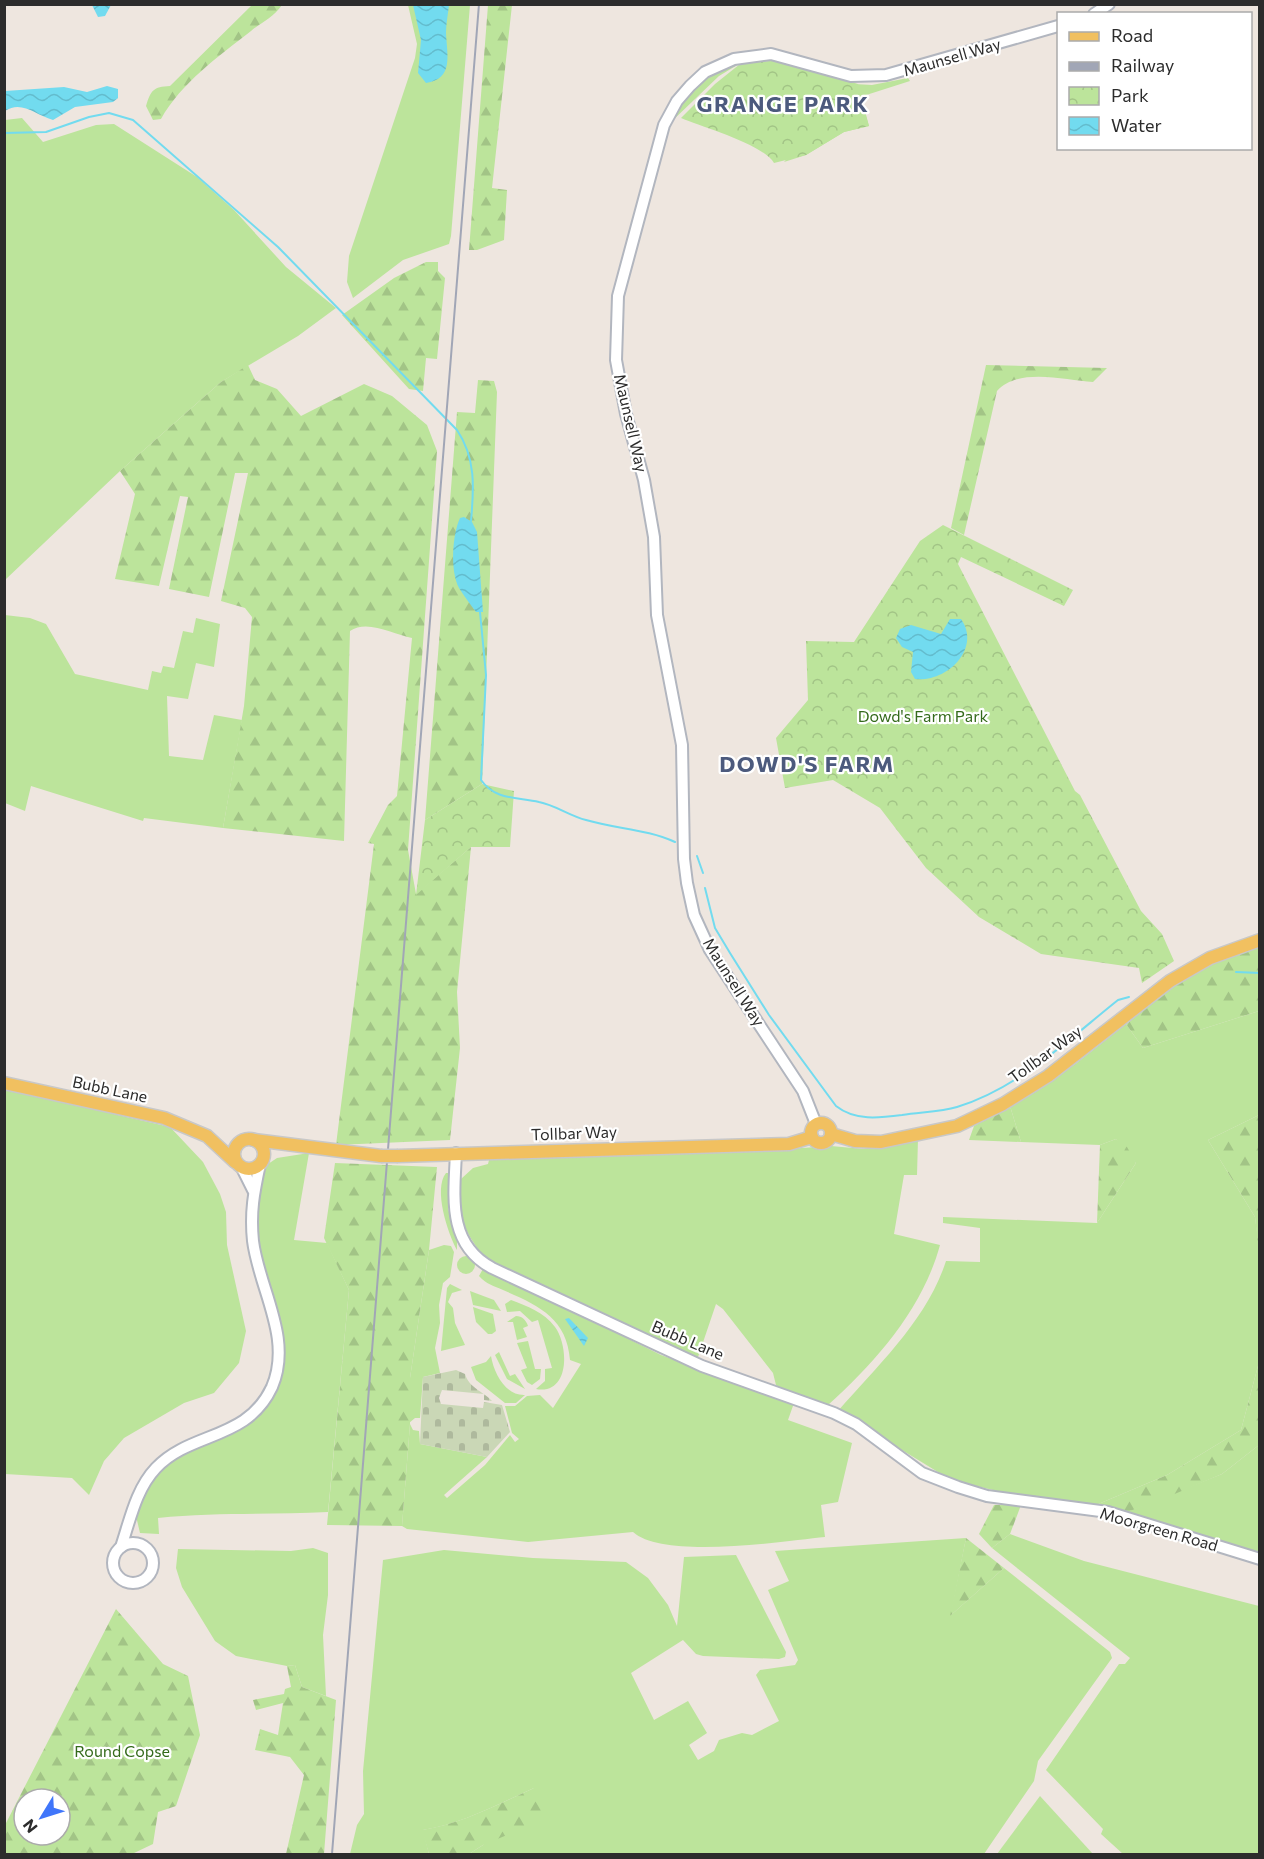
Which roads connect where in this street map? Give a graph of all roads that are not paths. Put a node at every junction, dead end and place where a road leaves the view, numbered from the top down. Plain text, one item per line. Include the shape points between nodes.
1 (1057, 27) edge
2 (1260, 940) edge
3 (4, 1083) edge
4 (816, 1124) junction
5 (831, 1134) junction
6 (207, 1136) junction
7 (812, 1137) junction
8 (254, 1140) junction
9 (239, 1142) junction
10 (292, 1146) junction
11 (456, 1153) junction
12 (262, 1161) junction
13 (239, 1165) junction
14 (253, 1190) junction
15 (987, 1496) joint
16 (131, 1519) junction
17 (139, 1544) junction
18 (121, 1547) junction
19 (1260, 1559) edge

1 - 4 street, Maunsell Way via 886,75 841,74 771,54 734,59 705,72 677,101 664,125 618,296 616,360 650,507 657,615 682,745 684,859 694,915 710,950 803,1091
2 - 5 main road, Tollbar Way via 1210,958 1170,981 1048,1076 957,1126 880,1142 855,1141
3 - 6 main road, Bubb Lane via 164,1118
4 - 5 main road via 825,1124
4 - 7 main road
5 - 7 main road via 822,1143
6 - 9 main road, Bubb Lane
6 - 13 main road, Bubb Lane
7 - 11 main road, Tollbar Way via 789,1144
8 - 9 main road
8 - 10 main road
8 - 12 main road via 263,1149
9 - 13 main road via 234,1149
10 - 11 main road, bridge via 381,1156
10 - 12 main road
11 - 15 street, Bubb Lane via 454,1219 465,1245 481,1262 699,1365 834,1413 856,1424 922,1473
12 - 13 main road via 254,1168
12 - 14 street
13 - 14 street
14 - 16 street via 255,1251 279,1339 275,1379 263,1402 243,1422 180,1450 157,1467 139,1493
15 - 19 street, Moorgreen Road via 1108,1512
16 - 17 street
16 - 18 street
17 - 18 street
17 - 18 street via 149,1552 153,1564 147,1577 136,1583 125,1582 114,1571 113,1556

